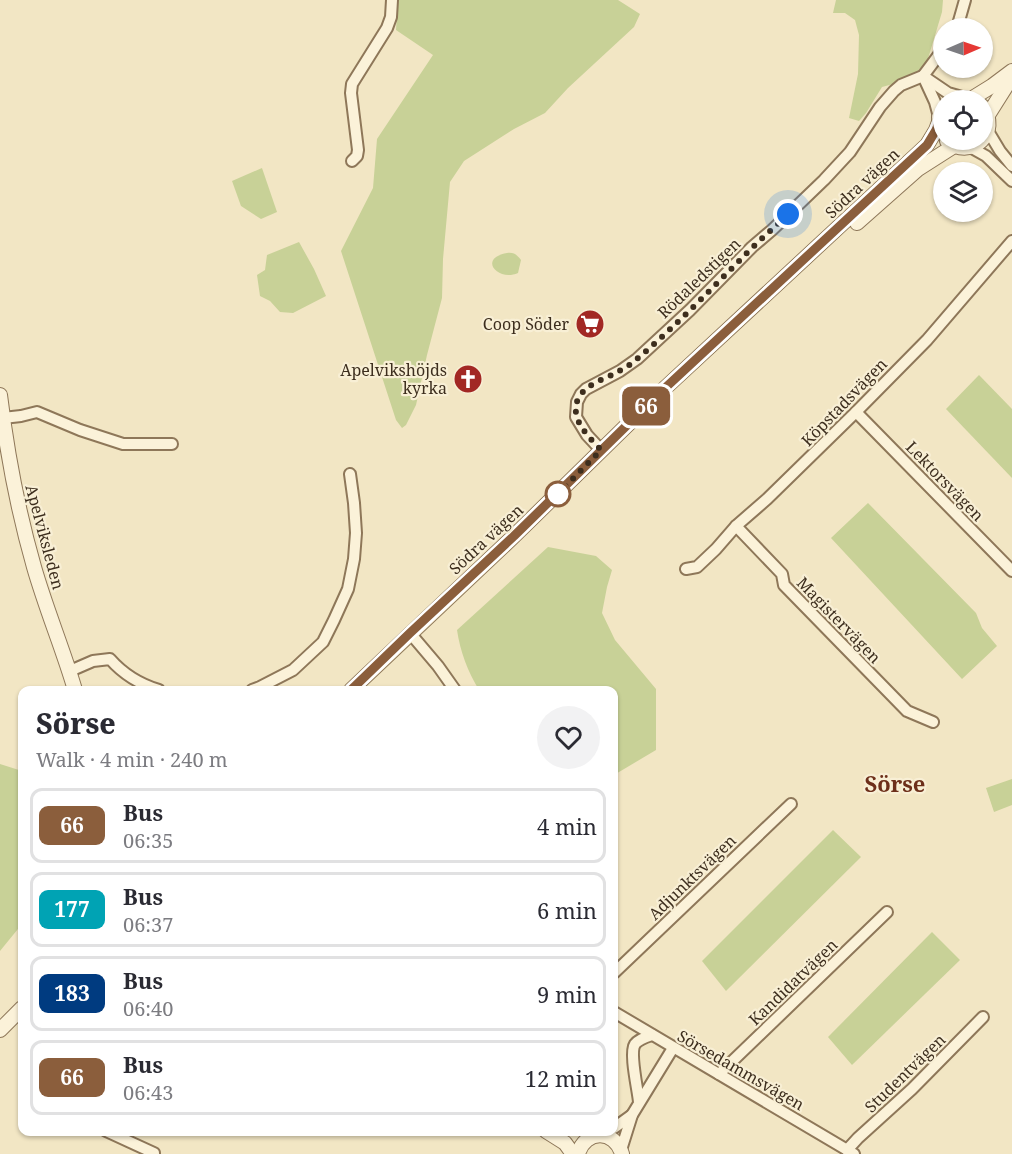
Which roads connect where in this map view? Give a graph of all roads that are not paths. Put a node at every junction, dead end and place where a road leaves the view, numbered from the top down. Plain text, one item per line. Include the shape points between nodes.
1 (392, 0) edge
2 (965, 0) edge
3 (961, 18) edge
4 (933, 63) edge
5 (1012, 71) edge
6 (923, 76) junction
7 (1012, 77) edge
8 (944, 90) edge
9 (987, 90) edge
10 (992, 90) edge
11 (933, 98) edge
12 (933, 135) edge
13 (993, 139) edge
14 (938, 150) edge
15 (975, 150) edge
16 (352, 161) dead end
17 (1012, 166) edge
18 (1012, 181) edge
19 (1012, 242) edge
20 (801, 262) junction
21 (0, 395) edge
22 (856, 412) junction
23 (3, 418) junction
24 (172, 444) dead end
25 (601, 450) junction
26 (350, 474) dead end
27 (736, 526) junction
28 (686, 568) dead end
29 (1012, 571) edge
30 (410, 633) junction
31 (74, 684) edge
32 (148, 686) edge
33 (262, 686) edge
34 (355, 686) edge
35 (452, 686) edge
36 (933, 722) dead end
37 (791, 804) dead end
38 (887, 912) dead end
39 (618, 969) edge
40 (18, 1012) edge
41 (618, 1014) edge
42 (982, 1017) dead end
43 (0, 1030) edge
44 (652, 1035) junction
45 (673, 1048) junction
46 (719, 1074) junction
47 (639, 1102) junction
48 (632, 1114) junction
49 (618, 1123) edge
50 (132, 1136) edge
51 (554, 1136) edge
52 (595, 1136) edge
53 (609, 1136) edge
54 (622, 1152) edge
55 (850, 1152) edge
56 (154, 1153) edge
57 (573, 1154) edge
58 (578, 1154) edge

1 - 16 street via 387,27 352,84 358,150
2 - 3 street
4 - 6 street
5 - 9 street
6 - 8 street
6 - 11 street
6 - 25 street, Rödaledstigen via 894,91 850,152 658,340 620,371 581,394 576,417
7 - 10 street
12 - 20 street, Södra vägen via 927,145
13 - 17 street
14 - 20 street, Södra vägen via 851,228
15 - 18 street
19 - 22 street, Köpstadsvägen via 927,340
20 - 25 street, Södra vägen
21 - 23 street, Apelviksleden
22 - 27 street, Köpstadsvägen
22 - 29 street, Lektorsvägen
23 - 24 street via 37,412 123,444
23 - 31 street, Apelviksleden via 9,462 34,568
25 - 30 street, Södra vägen
26 - 33 street via 356,533 348,589 323,642 293,670
27 - 28 street, Köpstadsvägen via 696,567
27 - 36 street, Magistervägen via 782,574 784,585 907,711
30 - 34 street, Södra vägen
30 - 35 street
31 - 32 street via 93,661 110,658 134,681
37 - 39 street, Adjunktsvägen
38 - 46 street, Kandidatvägen
40 - 43 street
41 - 44 street, Sörsedammsvägen
42 - 55 street, Studentvägen via 858,1138
44 - 45 street, Sörsedammsvägen
44 - 47 street via 633,1047
45 - 46 street, Sörsedammsvägen
45 - 47 street
46 - 55 street, Sörsedammsvägen
47 - 48 street
48 - 49 street
48 - 54 street
50 - 56 street
51 - 57 street
52 - 58 street via 584,1142
53 - 54 street

